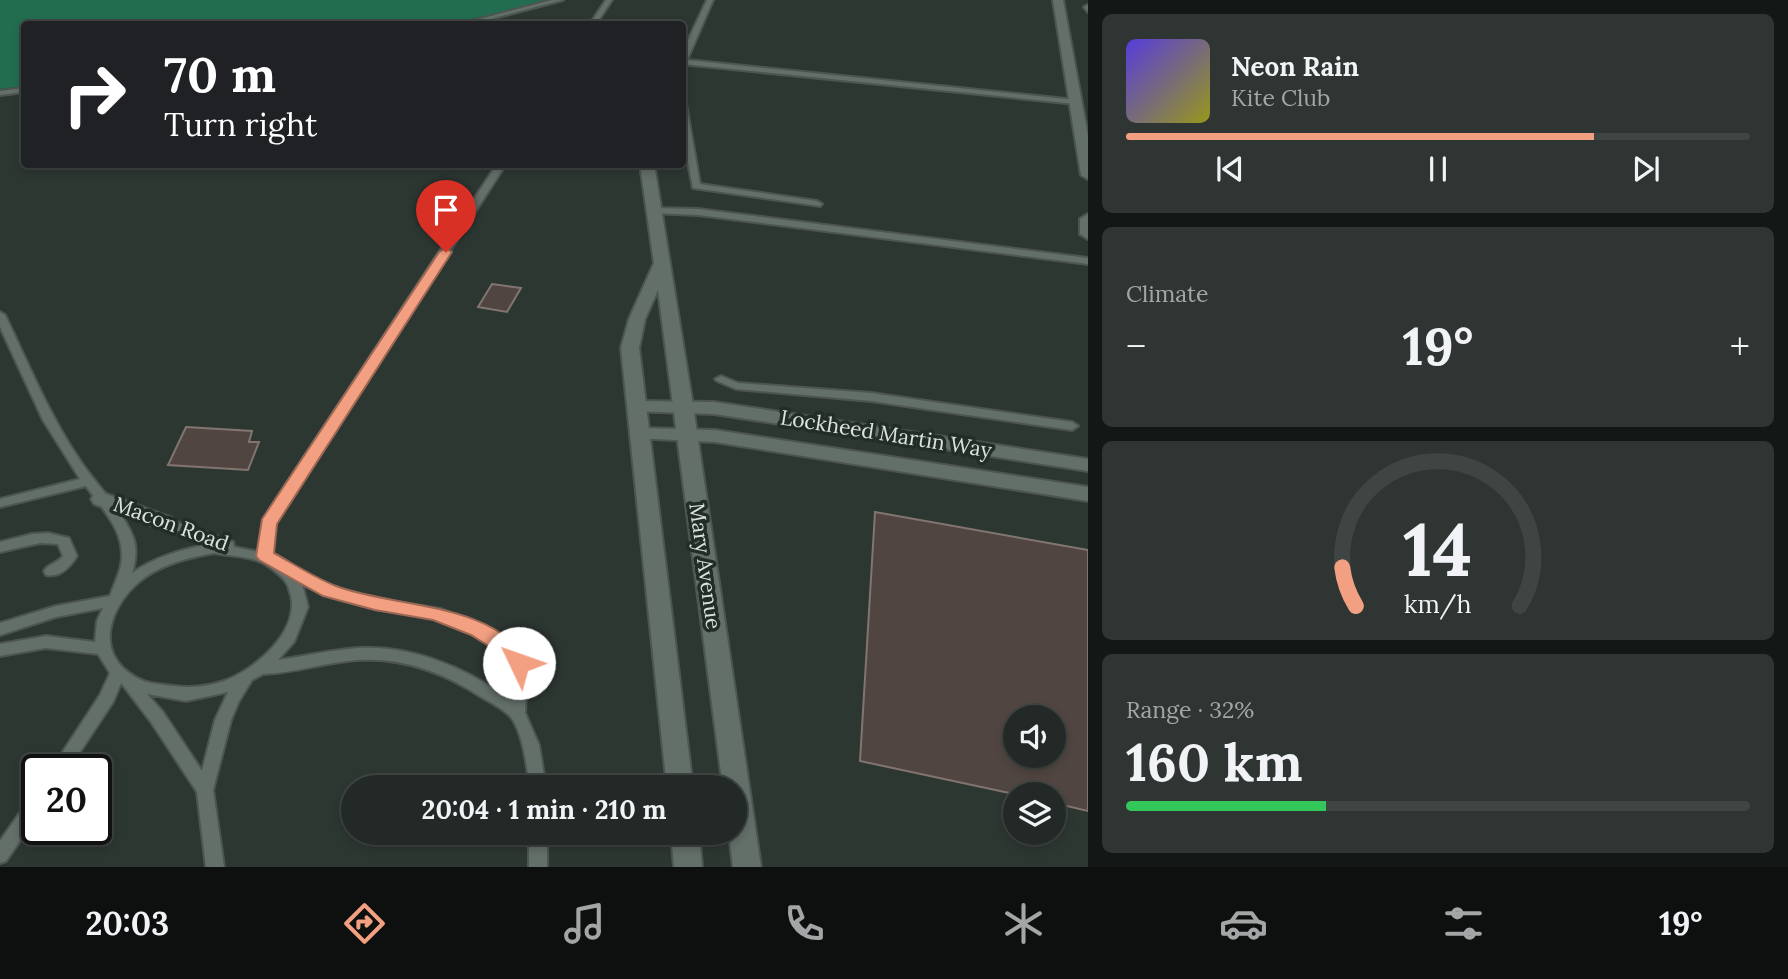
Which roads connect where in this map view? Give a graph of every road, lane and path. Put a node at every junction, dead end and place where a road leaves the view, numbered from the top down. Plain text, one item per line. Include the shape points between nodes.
1 (560, 0) edge
2 (609, 0) edge
3 (710, 0) edge
4 (1058, 0) edge
5 (477, 21) edge
6 (595, 21) edge
7 (686, 53) edge
8 (686, 62) edge
9 (21, 90) edge
10 (0, 93) edge
11 (1076, 102) junction
12 (686, 127) edge
13 (499, 168) edge
14 (648, 168) edge
15 (1088, 175) edge
16 (715, 191) junction
17 (817, 204) dead end
18 (654, 211) junction
19 (709, 214) junction
20 (1088, 219) edge
21 (1088, 234) edge
22 (1088, 261) edge
23 (660, 266) junction
24 (0, 315) edge
25 (4, 333) edge
26 (721, 379) dead end
27 (684, 406) junction
28 (638, 407) junction
29 (1072, 426) dead end
30 (642, 434) junction
31 (687, 434) junction
32 (1088, 465) edge
33 (89, 481) junction
34 (1088, 494) edge
35 (102, 499) junction
36 (0, 503) edge
37 (164, 523) joint
38 (0, 547) edge
39 (241, 549) junction
40 (265, 556) junction
41 (285, 569) junction
42 (51, 571) dead end
43 (115, 599) junction
44 (0, 629) edge
45 (104, 649) junction
46 (0, 650) edge
47 (264, 667) junction
48 (123, 677) junction
49 (245, 679) junction
50 (517, 713) junction
51 (70, 754) edge
52 (536, 775) edge
53 (679, 775) edge
54 (205, 790) junction
55 (21, 825) edge
56 (538, 845) edge
57 (686, 845) edge
58 (0, 855) edge
59 (215, 867) edge
60 (538, 867) edge
61 (688, 867) edge
62 (747, 867) edge

1 - 5 lane
2 - 6 lane
3 - 7 lane
4 - 11 street
8 - 11 lane
9 - 10 lane
11 - 15 street
12 - 16 lane via 696,186
13 - 40 lane via 268,523
14 - 18 street, Mary Avenue
16 - 17 lane
16 - 19 lane
18 - 19 lane
18 - 23 street, Mary Avenue
19 - 22 lane
20 - 21 street
23 - 27 street, Mary Avenue
23 - 28 street, Mary Avenue via 630,348
24 - 25 lane, Macon Road
25 - 33 lane, Macon Road via 49,421
26 - 29 lane via 736,386 871,397
27 - 28 street, Lockheed Martin Way
27 - 31 street, Mary Avenue
27 - 32 street, Lockheed Martin Way
28 - 30 street, Mary Avenue
30 - 31 street, Lockheed Martin Way
30 - 53 street, Mary Avenue
31 - 34 street, Lockheed Martin Way
31 - 62 street, Mary Avenue
33 - 35 lane, Macon Road
33 - 36 lane
35 - 37 street, Macon Road
35 - 43 lane, Macon Road via 128,541 128,564
37 - 39 lane, Macon Road
38 - 42 lane via 41,537 64,541 70,556
39 - 40 lane
39 - 43 lane via 214,548 159,563 135,578
40 - 41 lane
41 - 47 lane via 298,585 302,605 298,627 285,648
41 - 50 lane via 329,591 436,613 510,650 519,663
43 - 44 lane via 50,612
43 - 45 lane via 104,619
45 - 46 lane via 46,642
45 - 48 lane via 110,665
47 - 49 lane
47 - 50 lane via 361,653 422,660 466,678
48 - 49 lane via 153,691 183,694 215,690
48 - 51 lane
48 - 54 lane via 157,717
49 - 54 lane via 223,720
50 - 52 lane via 531,745
54 - 59 lane
55 - 58 lane
56 - 60 lane
57 - 61 street

